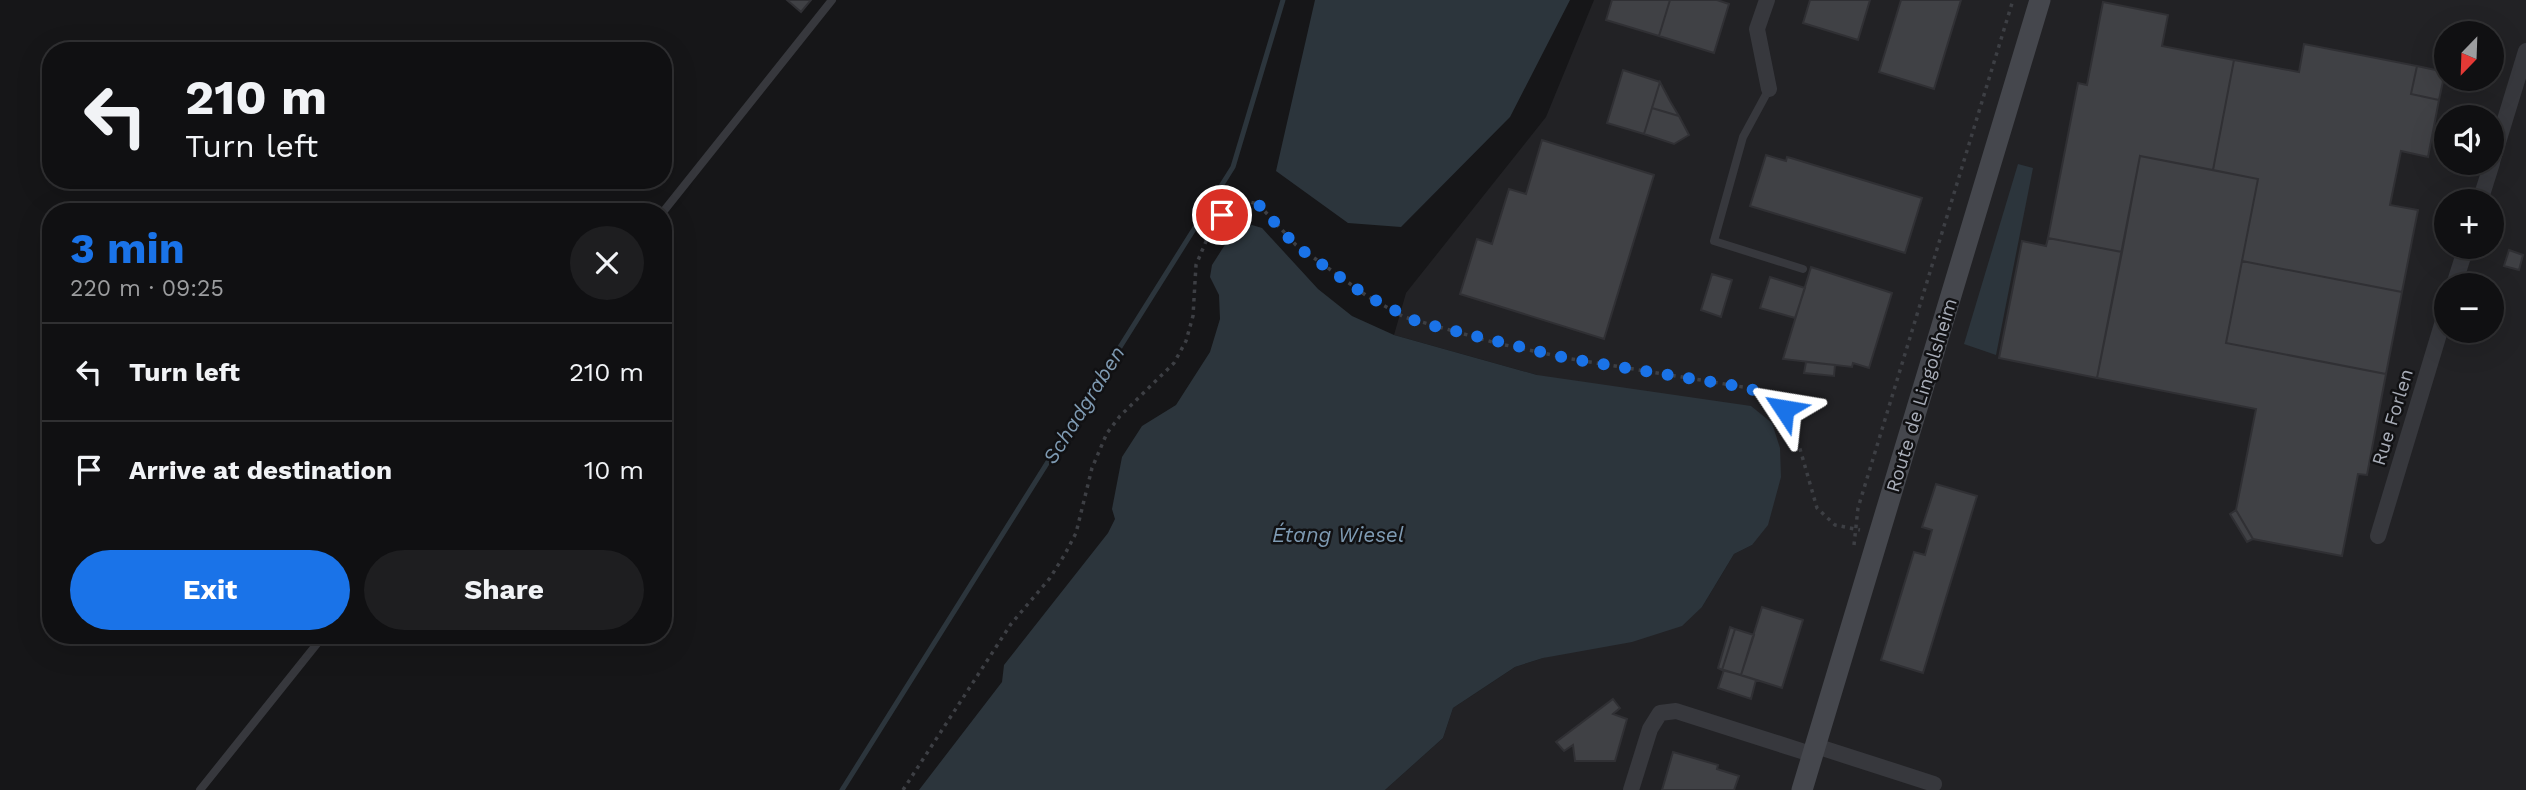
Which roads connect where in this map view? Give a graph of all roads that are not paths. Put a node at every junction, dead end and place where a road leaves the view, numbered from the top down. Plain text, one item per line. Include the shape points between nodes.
1 (832, 0) edge
2 (1767, 0) edge
3 (2040, 0) edge
4 (2526, 51) edge
5 (1769, 89) joint
6 (2504, 123) edge
7 (670, 203) edge
8 (1803, 269) dead end
9 (2436, 343) edge
10 (2378, 536) dead end
11 (317, 644) edge
12 (1815, 750) junction
13 (1934, 784) dead end
14 (200, 790) edge
15 (1631, 790) edge
16 (1802, 790) edge

1 - 7 lane
2 - 5 street via 1757,29
3 - 12 main road, Route de Lingolsheim
4 - 6 street
5 - 8 lane via 1743,137 1714,241
9 - 10 street, Rue Forlen
11 - 14 lane
12 - 13 street
12 - 15 street via 1676,712 1660,713 1650,729
12 - 16 main road, Route de Lingolsheim

